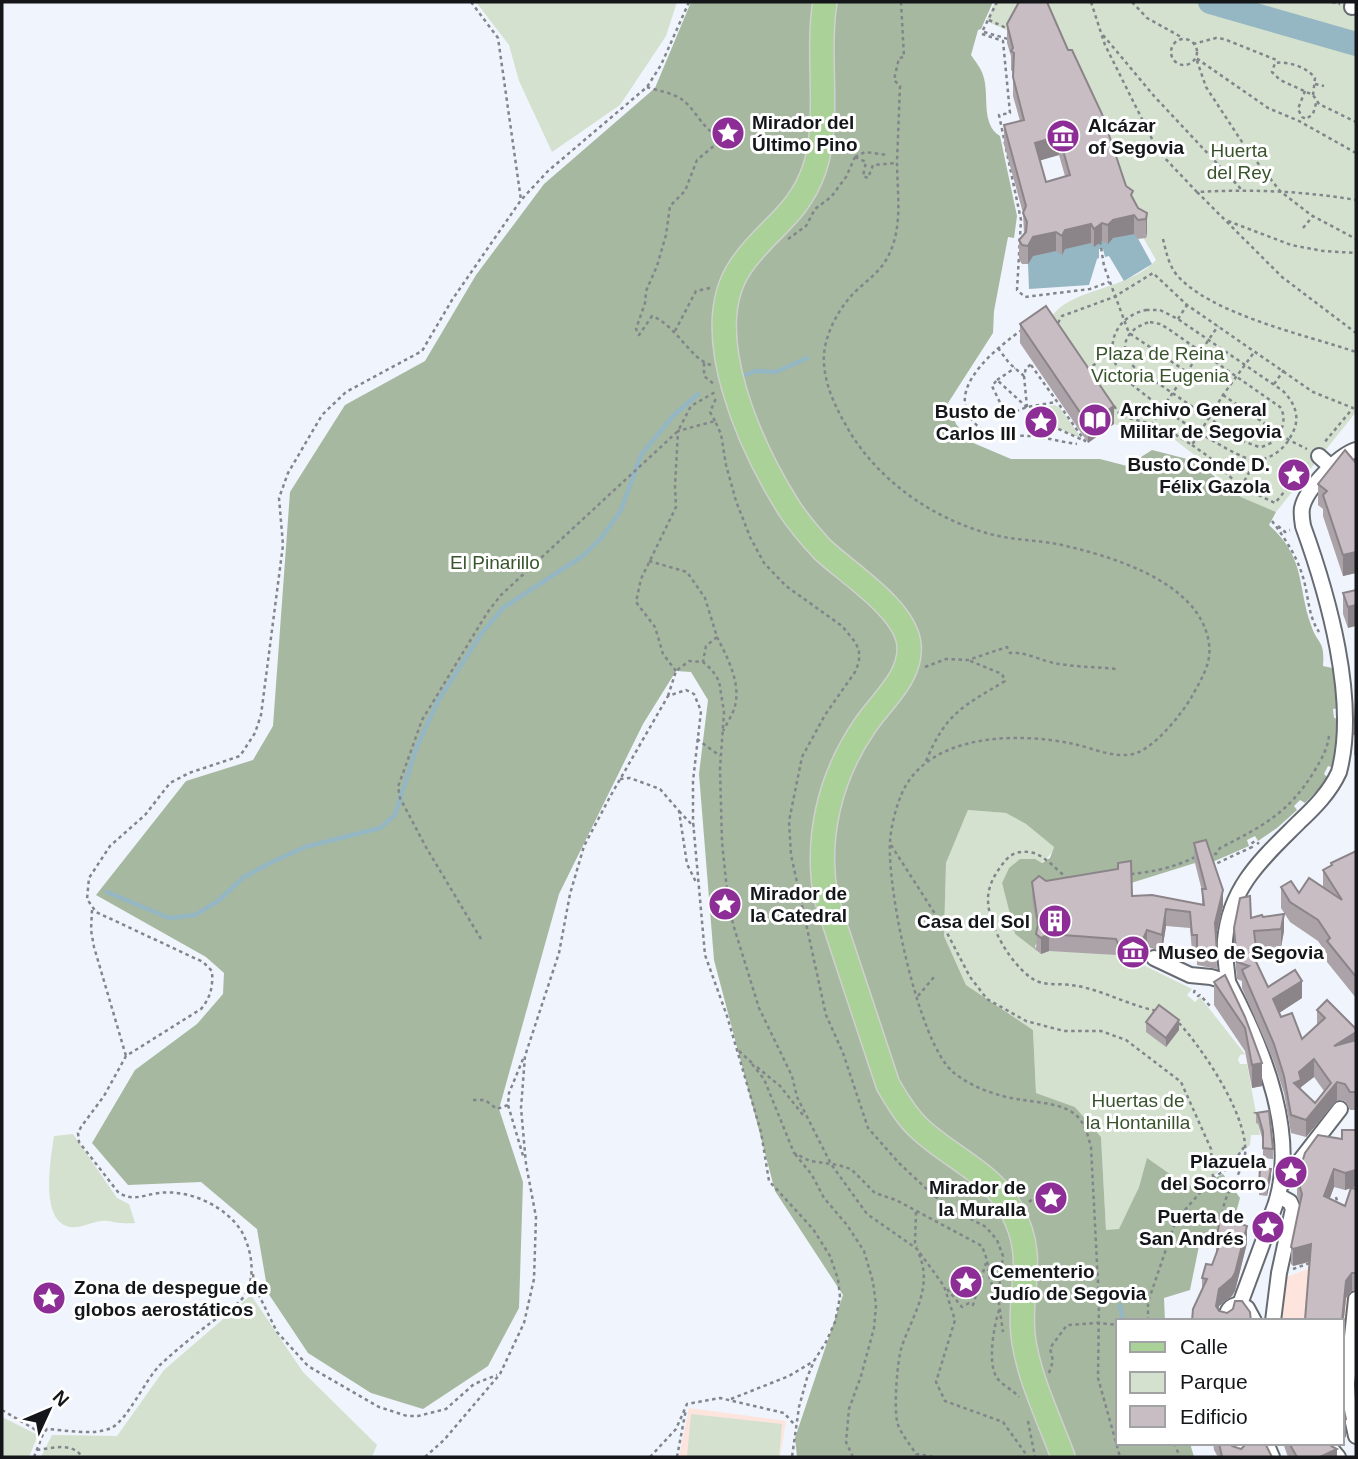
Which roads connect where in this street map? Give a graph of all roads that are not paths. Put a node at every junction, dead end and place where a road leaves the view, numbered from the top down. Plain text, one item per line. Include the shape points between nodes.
1 (825, 2) edge
2 (1317, 455) road end
3 (1354, 460) edge
4 (1331, 467) junction
5 (1154, 958) dead end
6 (1228, 982) junction
7 (1340, 1109) dead end
8 (1280, 1190) junction
9 (1272, 1214) dead end
10 (1267, 1231) dead end
11 (1356, 1299) edge
12 (1240, 1304) junction
13 (1225, 1319) edge
14 (1253, 1319) edge
15 (1273, 1319) edge
16 (1356, 1436) edge
17 (1063, 1457) edge

1 - 17 main road via 821,132 815,167 794,209 751,254 731,284 724,379 796,519 890,610 906,633 907,666 852,745 830,799 822,839 826,898 888,1085 901,1107 919,1128 992,1185 1017,1220 1026,1249 1023,1311 1030,1369
2 - 4 street
3 - 4 street
4 - 6 street via 1305,500 1302,519 1345,661 1346,747 1337,776 1325,793 1242,885 1225,942
5 - 6 street via 1191,975
6 - 8 street via 1248,1020 1277,1106
7 - 8 street
8 - 9 street
8 - 15 street via 1293,1209
10 - 12 street
11 - 16 street via 1347,1384
12 - 13 street via 1232,1305
12 - 14 street

